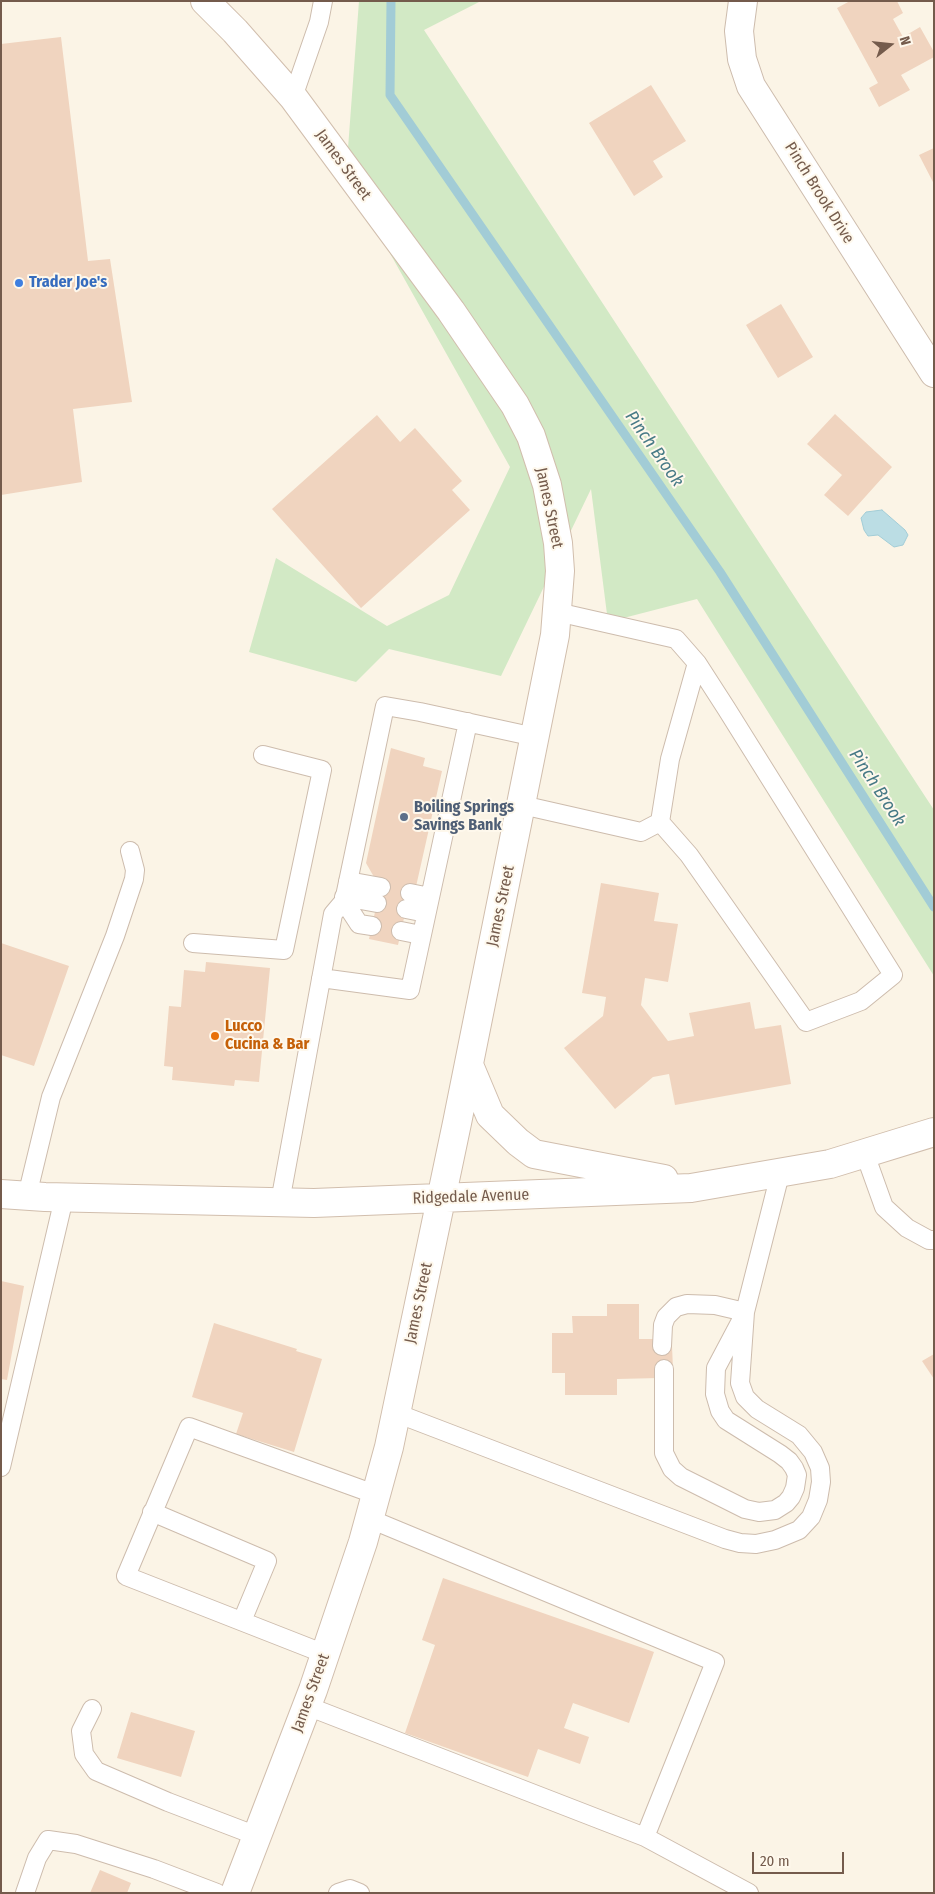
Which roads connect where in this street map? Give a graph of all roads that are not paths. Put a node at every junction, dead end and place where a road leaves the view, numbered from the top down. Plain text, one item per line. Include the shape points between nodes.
1 (205, 1) edge
2 (323, 1) edge
3 (743, 1) edge
4 (293, 97) junction
5 (934, 373) edge
6 (557, 612) junction
7 (697, 664) junction
8 (468, 722) junction
9 (536, 737) junction
10 (263, 755) dead end
11 (522, 805) junction
12 (660, 822) junction
13 (130, 851) dead end
14 (345, 893) junction
15 (379, 895) dead end
16 (408, 901) dead end
17 (428, 905) junction
18 (372, 926) dead end
19 (401, 931) dead end
20 (422, 935) junction
21 (193, 944) dead end
22 (321, 978) junction
23 (469, 1066) junction
24 (934, 1132) edge
25 (864, 1154) junction
26 (780, 1174) junction
27 (702, 1186) junction
28 (14, 1195) edge
29 (64, 1198) junction
30 (441, 1198) junction
31 (280, 1202) junction
32 (934, 1240) edge
33 (745, 1312) junction
34 (662, 1346) dead end
35 (664, 1369) dead end
36 (396, 1413) junction
37 (1, 1467) edge
38 (373, 1507) junction
39 (152, 1512) junction
40 (242, 1621) junction
41 (325, 1654) junction
42 (307, 1706) junction
43 (92, 1710) dead end
44 (257, 1836) junction
45 (645, 1837) junction
46 (24, 1893) edge
47 (218, 1893) edge
48 (235, 1893) edge
49 (338, 1893) edge
50 (360, 1893) edge
51 (749, 1893) edge

1 - 4 street, James Street
2 - 4 lane
3 - 5 street, Pinch Brook Drive via 739,31 742,59 751,86
4 - 6 street, James Street via 451,311 527,428 547,485 558,543
6 - 7 lane via 676,639
6 - 9 street, James Street
7 - 12 lane via 670,759
7 - 12 lane via 893,976 861,1001 806,1022 689,855
8 - 9 lane
8 - 14 lane via 386,706
8 - 17 lane
9 - 11 street, James Street
10 - 21 lane via 322,770 284,950
11 - 12 lane via 642,832
11 - 23 street, James Street
13 - 28 lane via 136,870 134,879
14 - 15 lane
14 - 18 lane via 359,924
14 - 22 lane via 334,914
16 - 17 lane
17 - 20 lane
19 - 20 lane
20 - 22 lane via 410,990
22 - 31 lane
23 - 27 street via 490,1115 534,1154
23 - 30 street, James Street
24 - 25 street, Ridgedale Avenue
25 - 26 street, Ridgedale Avenue
25 - 32 lane via 884,1207 907,1228
26 - 27 street, Ridgedale Avenue
26 - 33 lane
27 - 30 street, Ridgedale Avenue
28 - 29 street, Ridgedale Avenue
29 - 31 street, Ridgedale Avenue
29 - 37 lane
30 - 31 street, Ridgedale Avenue
30 - 36 street, James Street
33 - 34 lane via 715,1305 676,1307 663,1325
33 - 35 lane via 716,1368 715,1394 726,1420 780,1454 794,1468 797,1475 795,1488 786,1503 775,1510 759,1512 746,1509 680,1477 672,1469 664,1453
33 - 36 lane via 740,1383 745,1397 757,1409 799,1435 813,1452 820,1468 818,1500 811,1518 799,1530 775,1540 756,1544 725,1538
36 - 38 street, James Street
38 - 39 lane via 190,1427
38 - 41 street, James Street
38 - 45 lane via 715,1662
39 - 40 lane via 267,1561
39 - 40 lane via 126,1576
40 - 41 lane
41 - 42 street, James Street
42 - 44 street, James Street
42 - 45 lane
43 - 44 lane via 81,1731 84,1754 96,1771
44 - 48 street, James Street
45 - 51 lane
46 - 47 lane via 37,1858 48,1840 76,1844
49 - 50 lane via 350,1889

